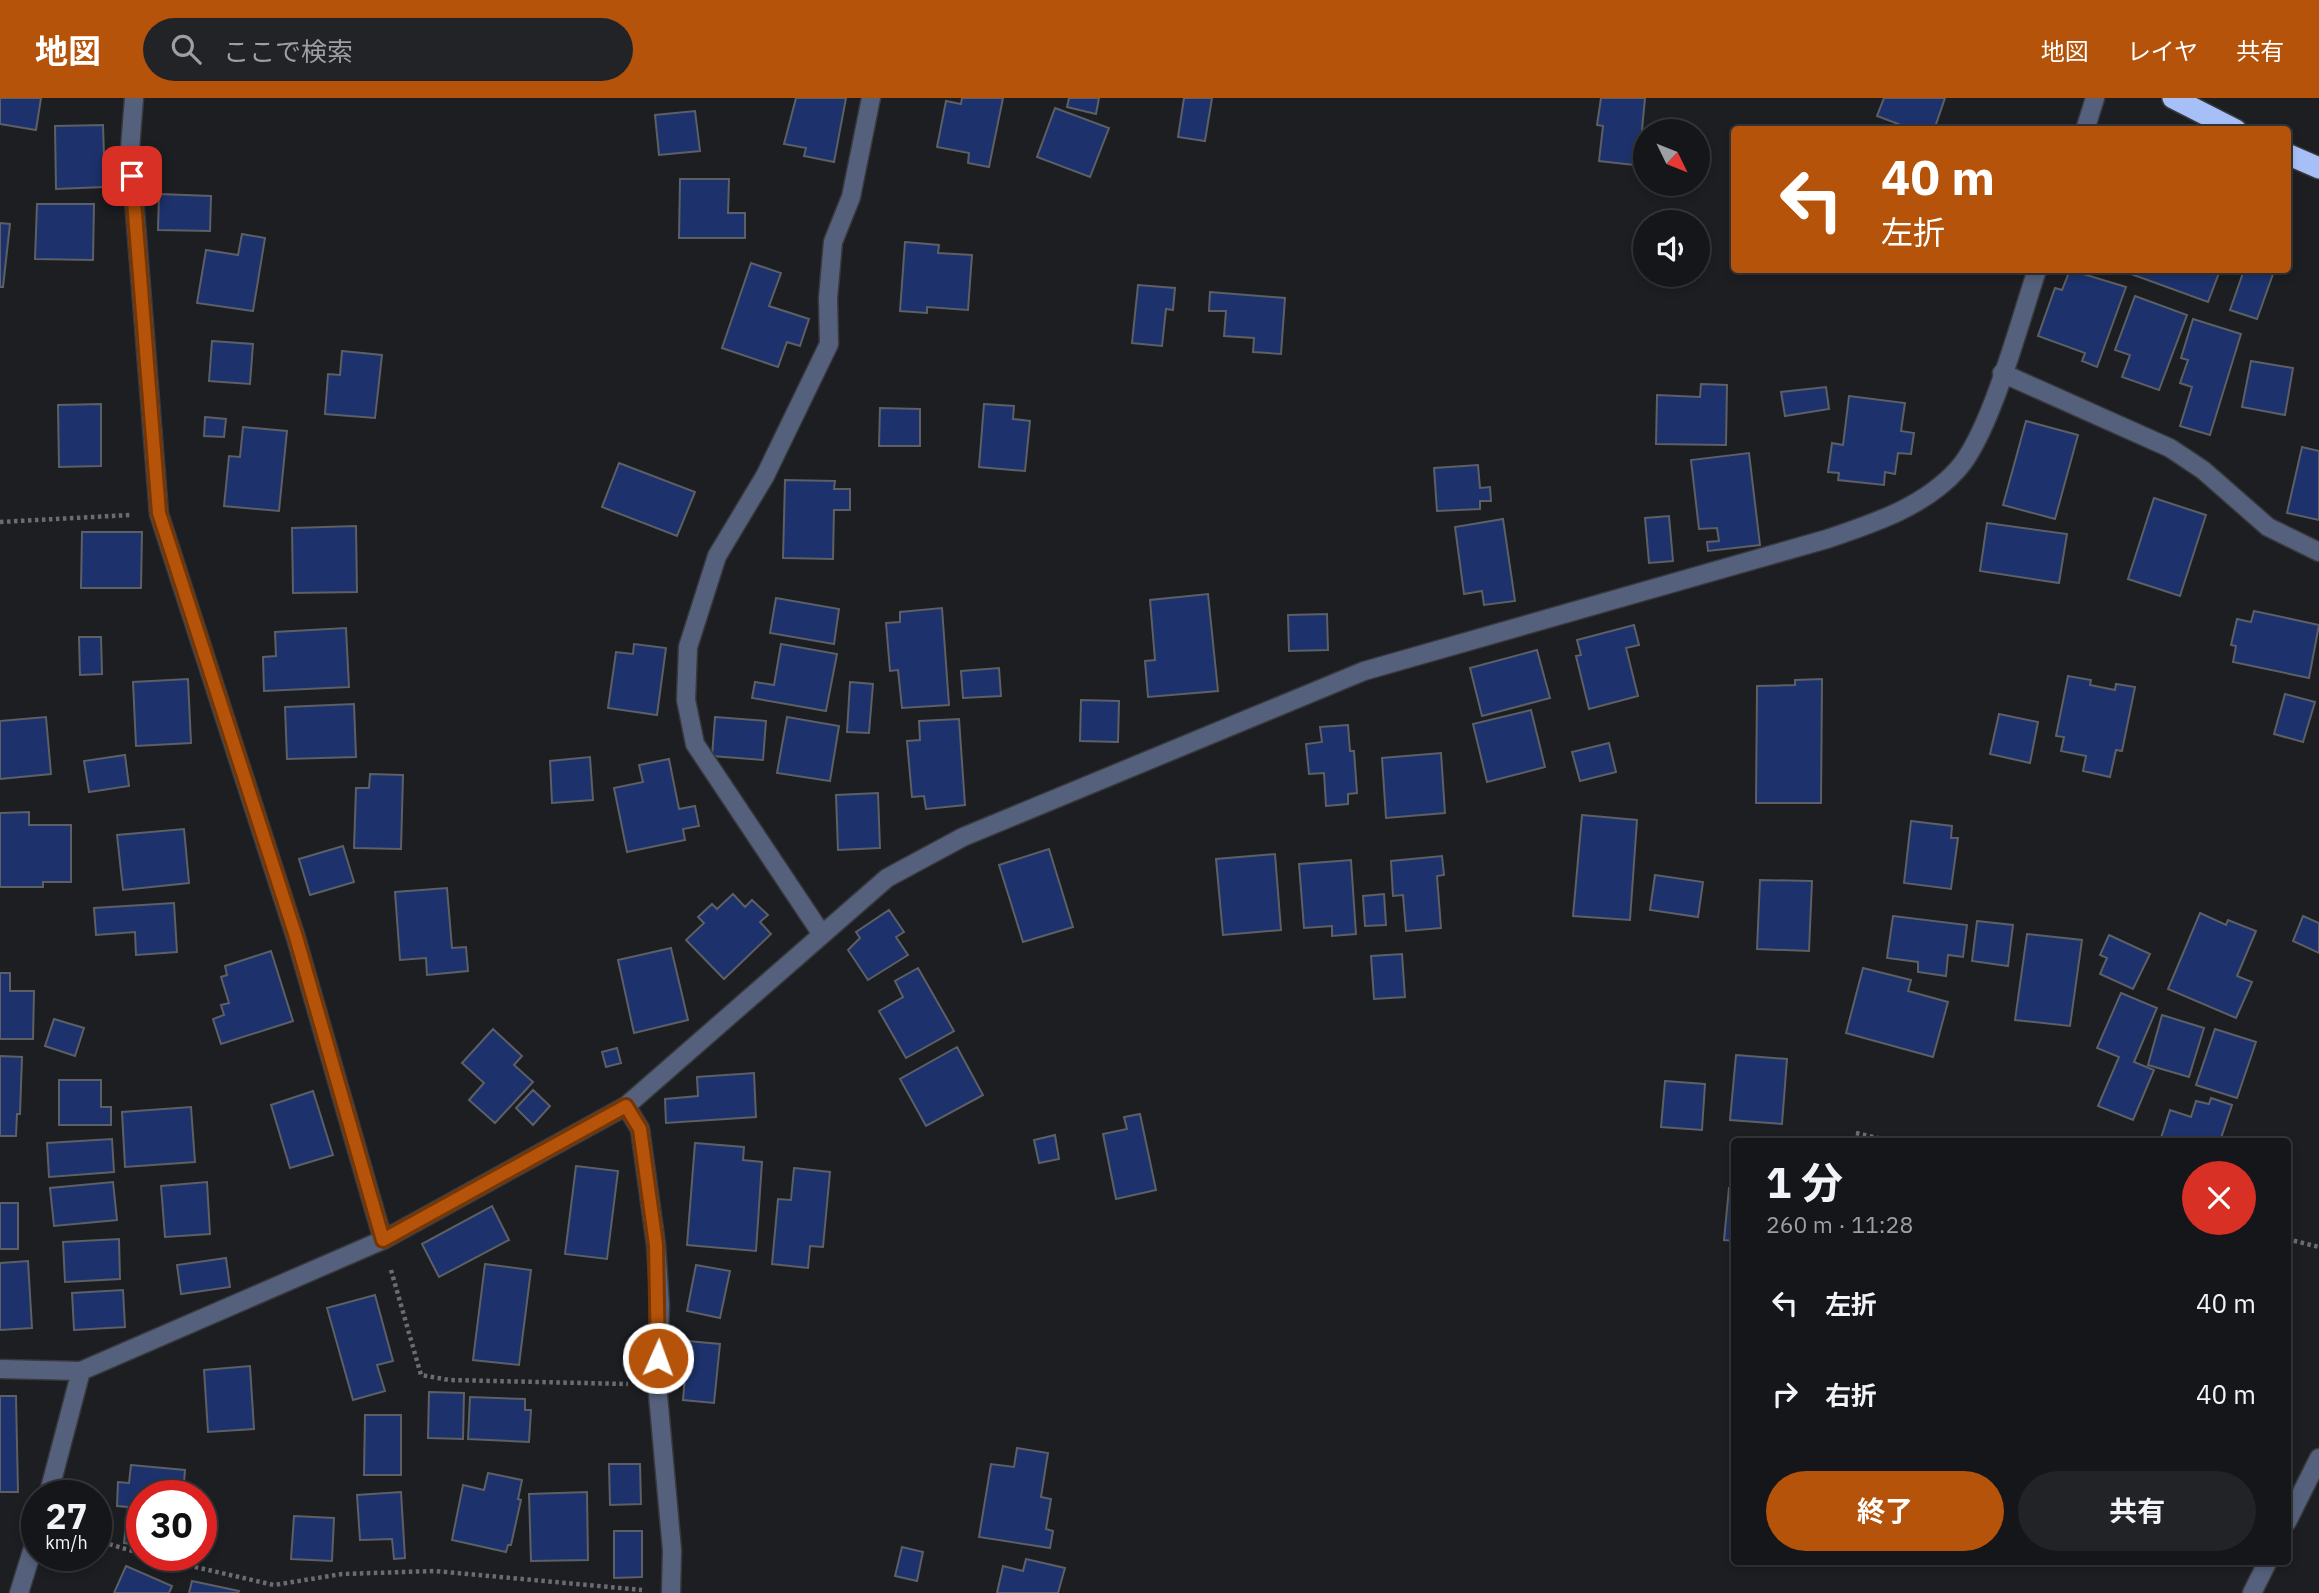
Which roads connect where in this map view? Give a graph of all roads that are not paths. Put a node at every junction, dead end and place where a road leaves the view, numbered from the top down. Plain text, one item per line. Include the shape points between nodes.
1 (134, 98) edge
2 (871, 98) edge
3 (2095, 98) edge
4 (2173, 98) edge
5 (2086, 126) edge
6 (2228, 126) edge
7 (2291, 156) edge
8 (2319, 168) edge
9 (2036, 273) edge
10 (2002, 373) junction
11 (2319, 552) edge
12 (821, 933) junction
13 (626, 1106) junction
14 (383, 1240) junction
15 (0, 1369) edge
16 (81, 1371) junction
17 (2319, 1458) edge
18 (52, 1480) edge
19 (2291, 1514) edge
20 (2266, 1565) edge
21 (26, 1571) edge
22 (663, 1592) edge
23 (19, 1593) edge
24 (2252, 1593) edge

1 - 14 street via 130,149 159,513 296,937
2 - 12 street via 851,197 833,242 829,344 765,476 718,556 688,647 686,700 695,744
3 - 5 street
4 - 6 highway
7 - 8 highway
9 - 10 street
10 - 11 street via 2169,448 2203,470 2268,527
10 - 12 street via 1976,441 1959,468 1911,506 1876,523 1364,671 963,837 887,878
12 - 13 street
13 - 14 street
13 - 22 street via 640,1129 656,1245 660,1305 657,1384 672,1550
14 - 16 street
15 - 16 street
16 - 18 street
17 - 19 street
20 - 24 street
21 - 23 street

